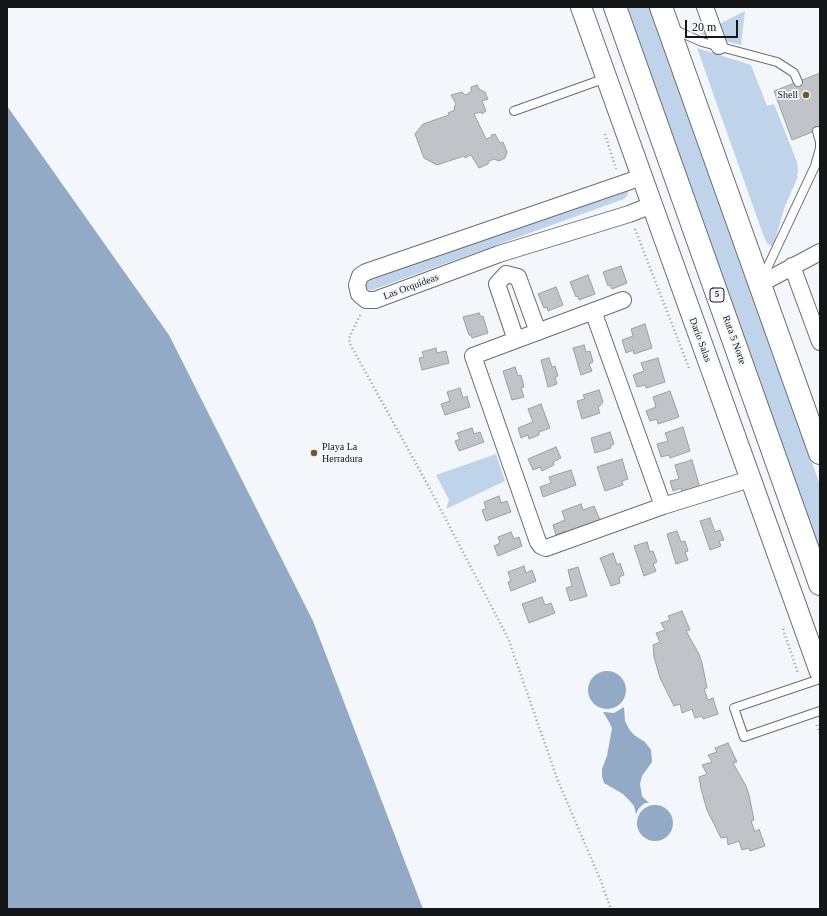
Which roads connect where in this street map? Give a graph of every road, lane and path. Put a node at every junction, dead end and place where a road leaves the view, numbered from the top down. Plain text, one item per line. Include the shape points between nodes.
1 (581, 7) edge
2 (615, 7) edge
3 (706, 7) edge
4 (664, 17) edge
5 (719, 46) junction
6 (606, 78) junction
7 (798, 82) dead end
8 (514, 111) dead end
9 (817, 131) dead end
10 (642, 177) junction
11 (652, 205) junction
12 (820, 252) edge
13 (499, 254) junction
14 (792, 266) junction
15 (506, 274) junction
16 (760, 284) junction
17 (366, 300) junction
18 (623, 300) dead end
19 (593, 311) junction
20 (538, 332) junction
21 (516, 340) junction
22 (820, 342) edge
23 (820, 453) edge
24 (750, 479) junction
25 (663, 506) junction
26 (820, 584) edge
27 (820, 672) edge
28 (820, 678) edge
29 (820, 711) edge
30 (611, 909) edge

1 - 6 street, Darío Salas
2 - 26 highway, Ruta 5 Norte / 5
3 - 5 street
4 - 5 lane via 702,42
4 - 16 highway
5 - 7 lane via 777,62 794,74
6 - 8 lane
6 - 10 street, Darío Salas
9 - 16 lane via 820,148 815,166
10 - 11 street, Darío Salas
10 - 17 street via 366,272 360,276 357,286 359,294
11 - 13 street, Las Orquídeas
11 - 24 street, Darío Salas
12 - 14 street
13 - 15 street
13 - 17 street, Las Orquídeas via 375,300
14 - 16 street
14 - 22 street
15 - 20 street via 518,277
15 - 21 street via 497,284
16 - 23 highway
17 - 30 path via 349,338 350,344 508,638 558,781
18 - 19 street
19 - 20 street
19 - 25 street
20 - 21 street
21 - 25 street via 473,356 541,546 546,548
24 - 25 street
24 - 27 street, Darío Salas
28 - 29 lane via 734,708 744,737

